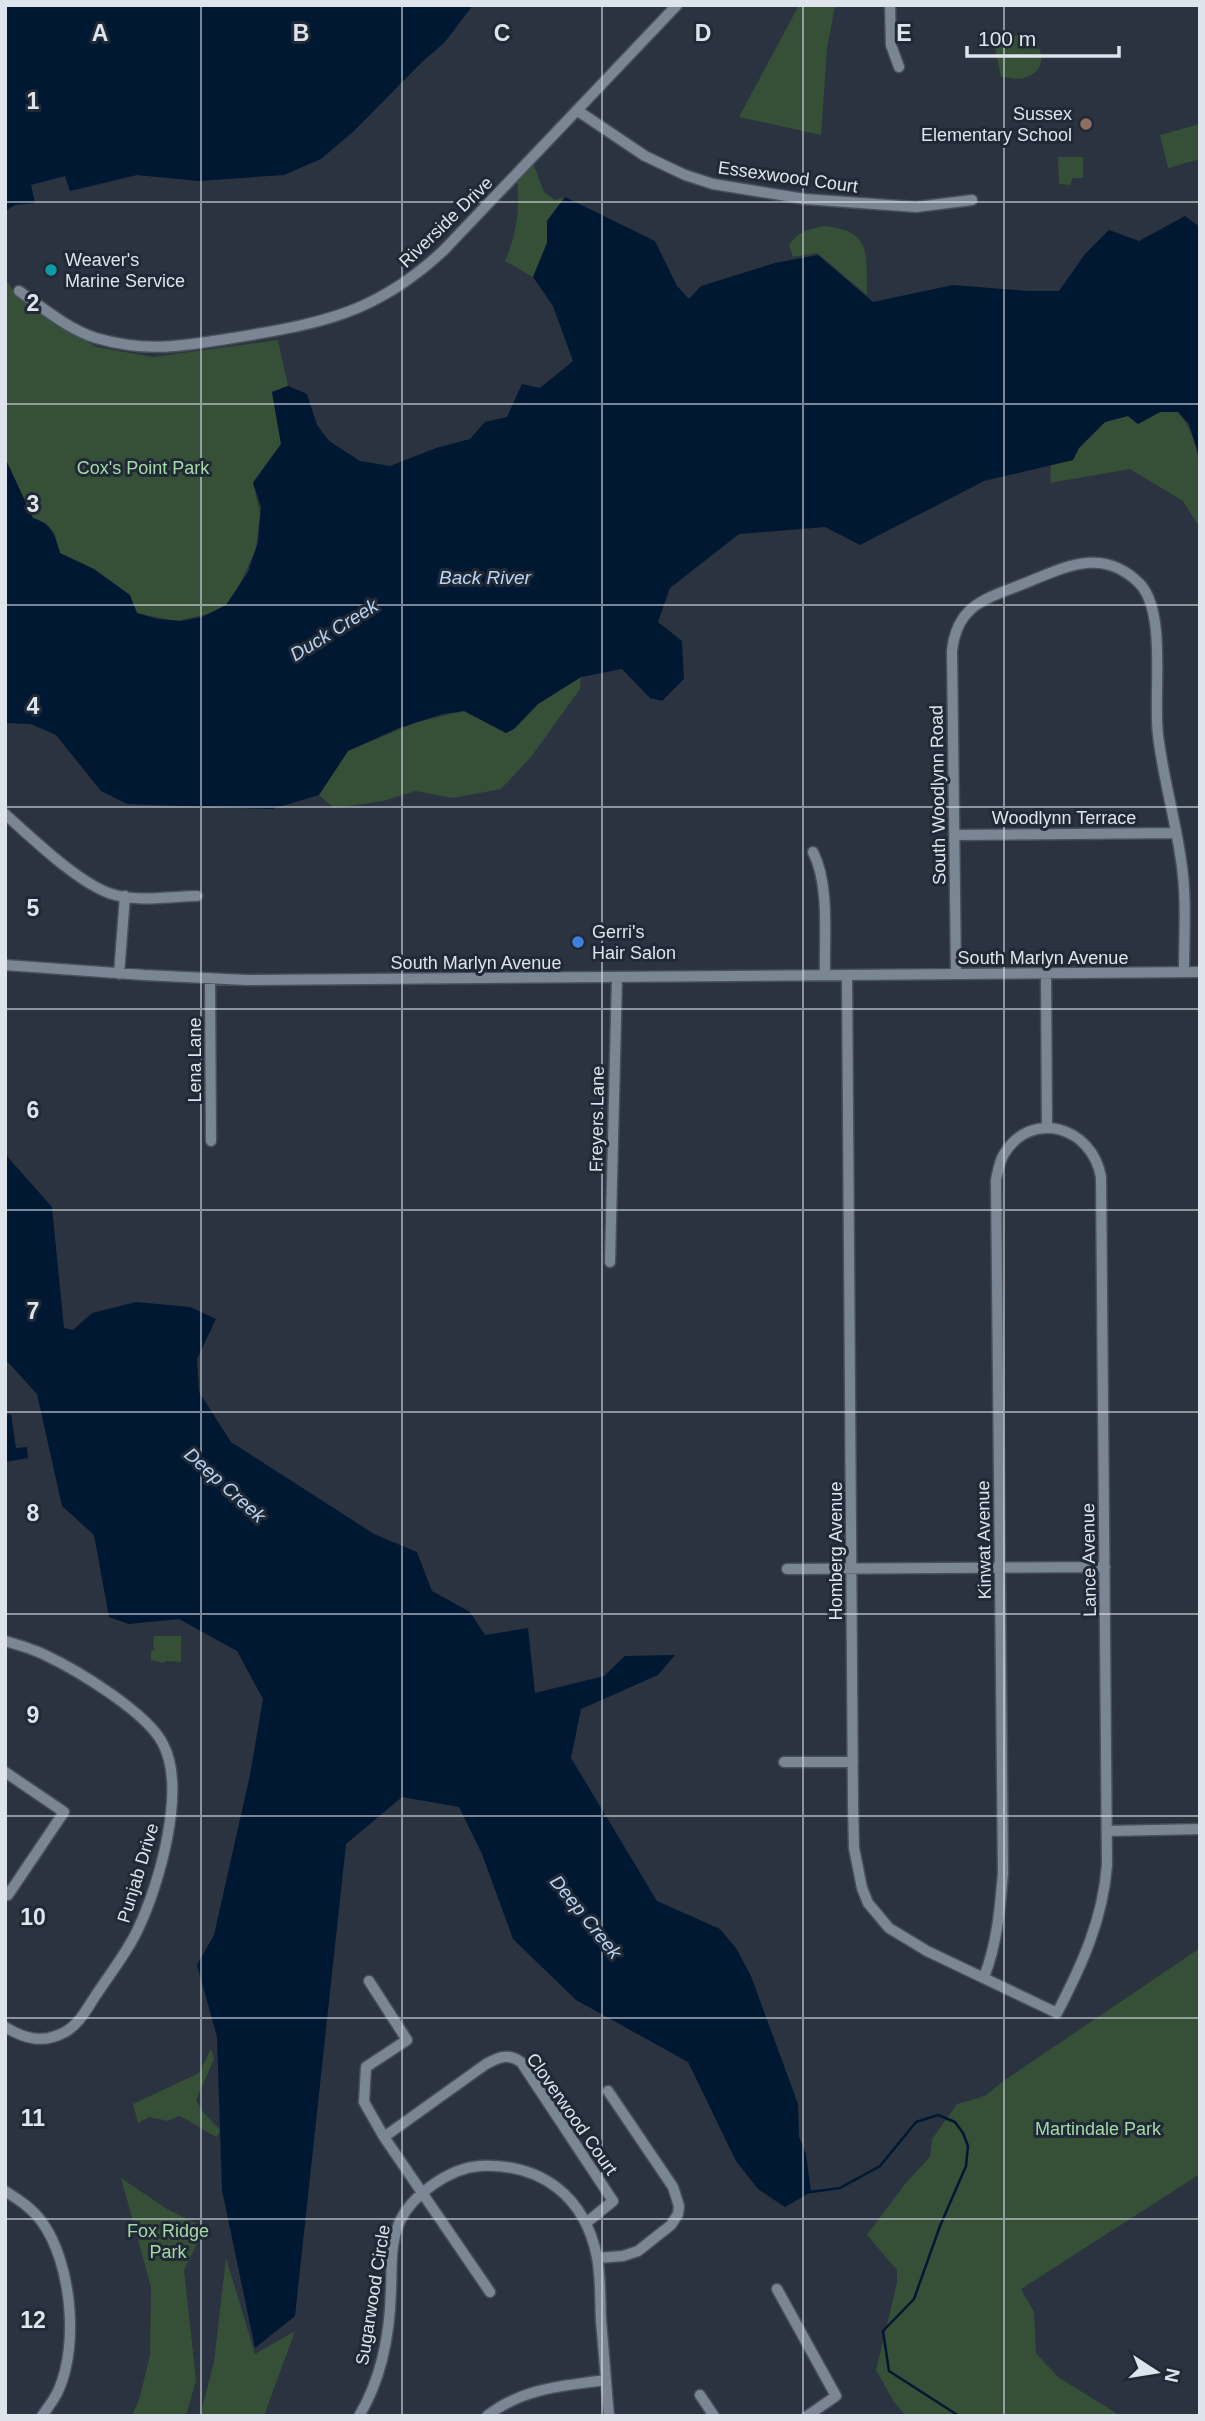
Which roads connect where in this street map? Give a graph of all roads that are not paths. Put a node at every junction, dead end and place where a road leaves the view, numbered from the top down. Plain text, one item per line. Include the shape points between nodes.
1 (677, 5) edge
2 (890, 5) edge
3 (899, 67) dead end
4 (578, 111) junction
5 (972, 200) dead end
6 (19, 291) dead end
7 (5, 814) edge
8 (1175, 833) junction
9 (954, 835) junction
10 (813, 852) dead end
11 (125, 896) junction
12 (197, 896) dead end
13 (5, 965) edge
14 (1184, 972) junction
15 (1200, 972) edge
16 (119, 974) junction
17 (956, 974) junction
18 (1046, 974) junction
19 (825, 975) junction
20 (847, 975) junction
21 (617, 977) junction
22 (210, 978) junction
23 (1047, 1128) junction
24 (211, 1141) dead end
25 (610, 1262) dead end
26 (1105, 1567) junction
27 (1000, 1568) junction
28 (787, 1569) dead end
29 (852, 1569) junction
30 (5, 1641) edge
31 (784, 1762) dead end
32 (853, 1762) junction
33 (5, 1772) edge
34 (1200, 1829) edge
35 (1108, 1830) junction
36 (5, 1894) edge
37 (984, 1977) junction
38 (369, 1981) dead end
39 (1056, 2013) joint
40 (5, 2027) edge
41 (608, 2091) dead end
42 (384, 2137) junction
43 (5, 2190) edge
44 (422, 2194) junction
45 (586, 2223) junction
46 (597, 2258) junction
47 (777, 2289) dead end
48 (490, 2292) dead end
49 (606, 2380) junction
50 (700, 2395) dead end
51 (42, 2416) edge
52 (359, 2416) edge
53 (487, 2416) edge
54 (609, 2416) edge
55 (714, 2416) edge
56 (807, 2416) edge

1 - 4 street, Riverside Drive
2 - 3 street via 891,46
4 - 5 street, Essexwood Court via 645,156 713,184 805,199 904,206
4 - 6 street, Riverside Drive via 422,271 378,299 318,322 148,348 94,337 56,318
7 - 11 street via 84,879
8 - 9 street, Woodlynn Terrace
8 - 9 street, South Woodlynn Road via 1158,733 1154,614 1147,593 1128,573 1096,562 1077,564 983,600 956,628 952,651
8 - 14 street via 1184,887
9 - 17 street, South Woodlynn Road
10 - 19 street via 823,882
11 - 12 street
11 - 16 street
13 - 16 street, South Marlyn Avenue
14 - 15 street, South Marlyn Avenue
14 - 18 street, South Marlyn Avenue
16 - 22 street, South Marlyn Avenue
17 - 18 street, South Marlyn Avenue
17 - 20 street, South Marlyn Avenue
18 - 23 street
19 - 20 street, South Marlyn Avenue
19 - 21 street, South Marlyn Avenue
20 - 29 street, Homberg Avenue
21 - 22 street, South Marlyn Avenue
21 - 25 street, Freyers Lane
22 - 24 street, Lena Lane
23 - 26 street, Lance Avenue via 1081,1138 1095,1157 1101,1177
23 - 27 street, Kinwat Avenue via 1014,1141 1002,1157 996,1181
26 - 27 street
26 - 35 street, Lance Avenue
27 - 29 street
27 - 37 street, Kinwat Avenue via 1003,1874 996,1938
28 - 29 street
29 - 32 street, Homberg Avenue
30 - 40 street, Punjab Drive via 76,1672 150,1725 165,1746 173,1784 170,1827 147,1908 126,1951 80,2019 68,2031 36,2040
31 - 32 street
32 - 37 street, Homberg Avenue via 854,1848 868,1903 889,1928 907,1940
33 - 36 street via 64,1812
34 - 35 street
35 - 39 street, Lance Avenue via 1105,1885 1095,1931
37 - 39 street, Homberg Avenue
38 - 42 street via 407,2040 366,2067 364,2102
41 - 46 street via 673,2187 678,2214 638,2251
42 - 44 street
42 - 45 street, Cloverwood Court via 486,2064 500,2056 514,2057 613,2201
43 - 51 street via 31,2210 51,2236 67,2296 70,2319 64,2374
44 - 45 street, Sugarwood Circle via 459,2171 506,2167 539,2176 558,2188 575,2203
44 - 48 street
44 - 52 street, Sugarwood Circle via 396,2233 386,2342 369,2399
45 - 46 street, Sugarwood Circle
46 - 49 street, Sugarwood Circle
47 - 56 street via 836,2396
49 - 53 street via 527,2393
49 - 54 street, Sugarwood Circle
50 - 55 street

